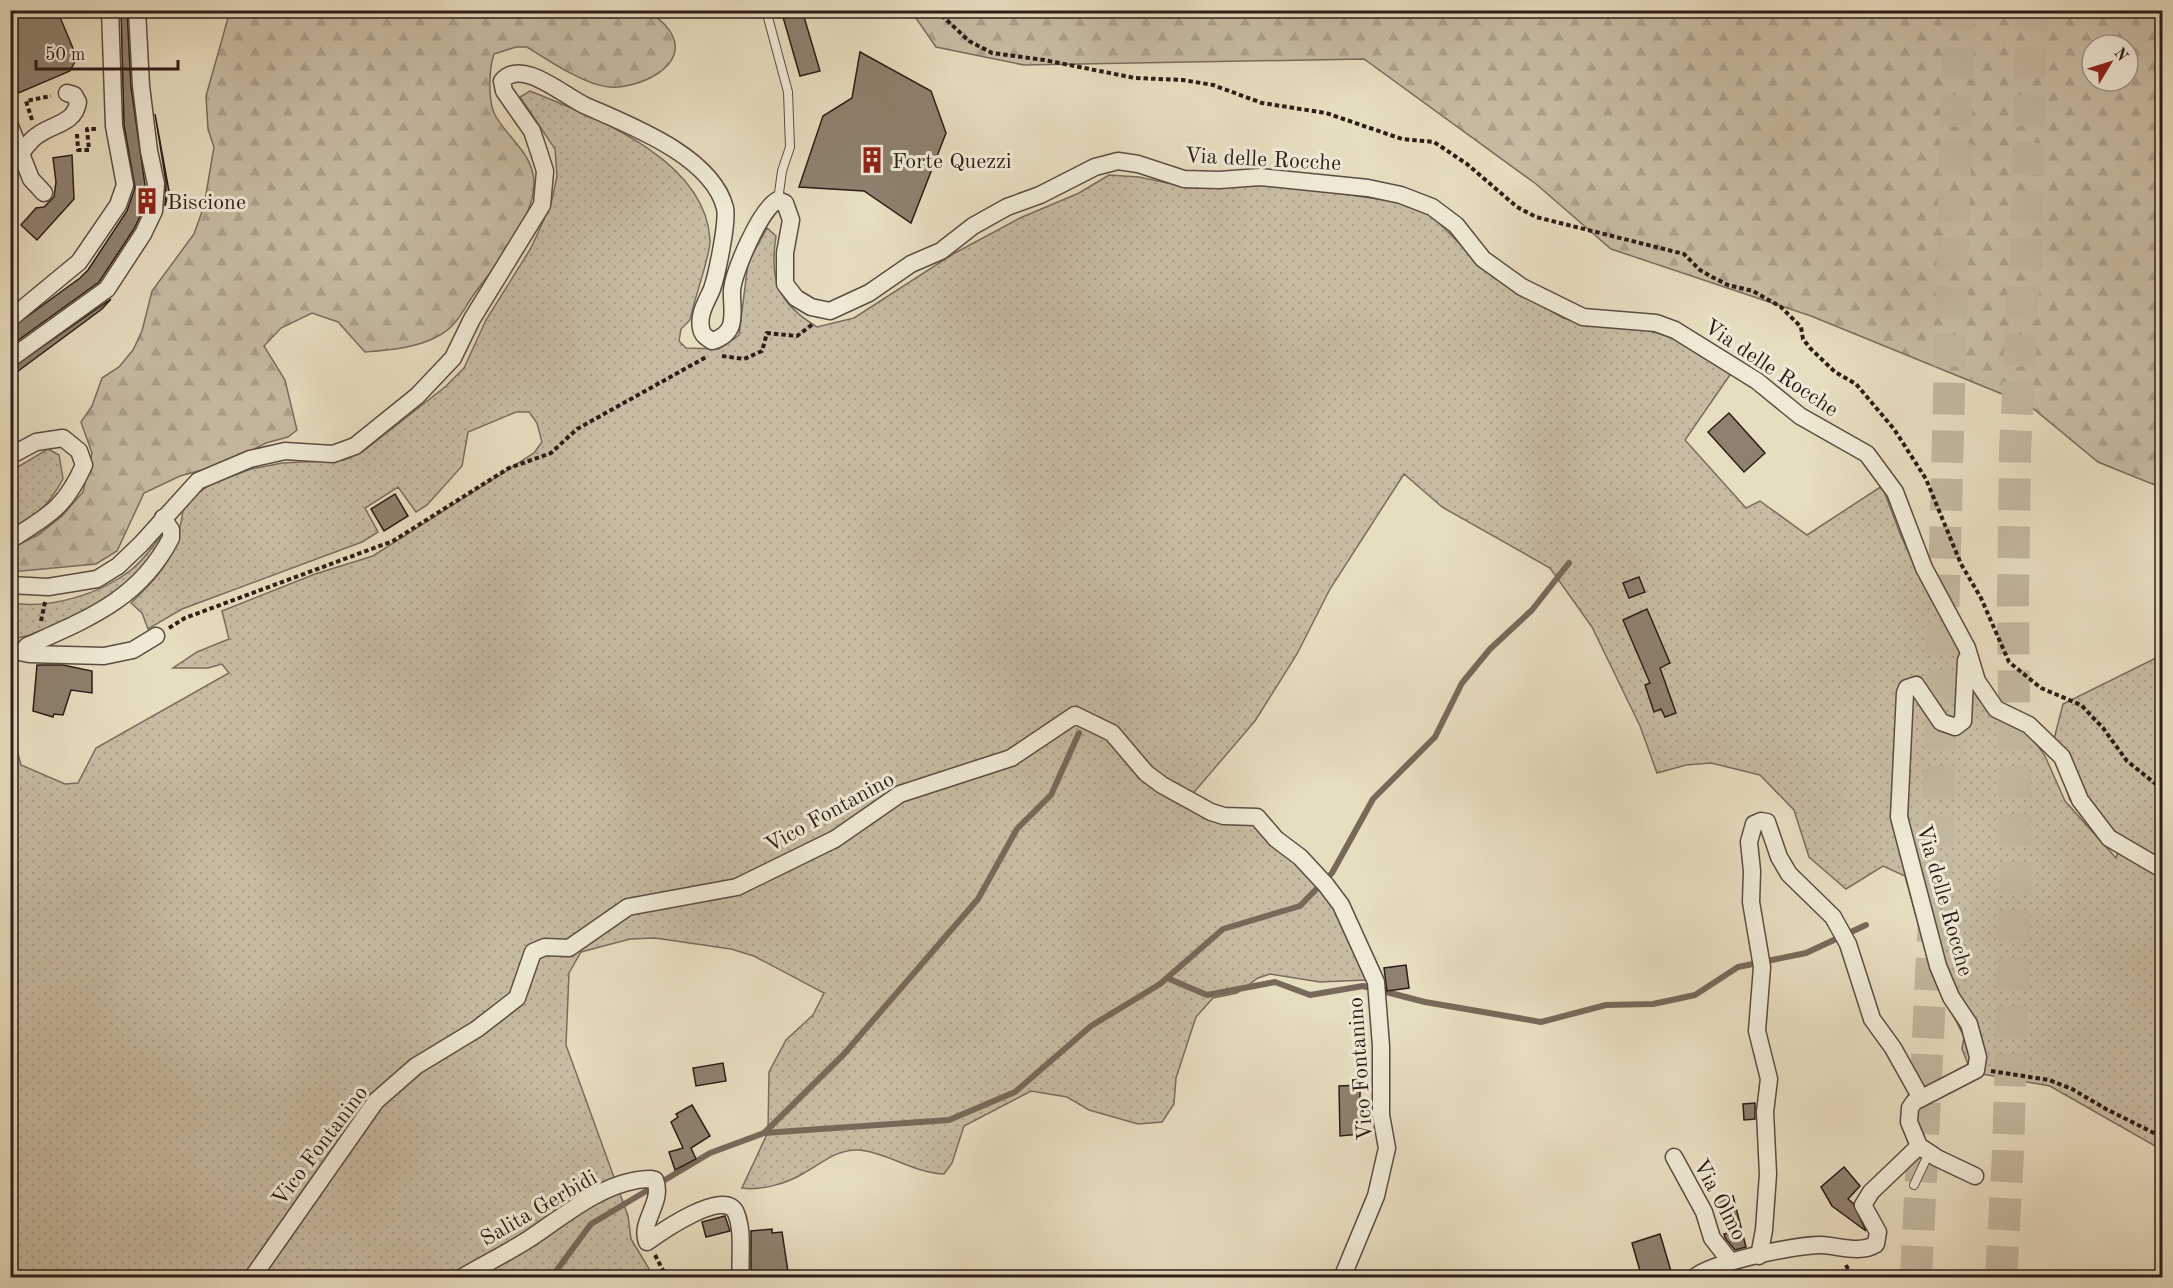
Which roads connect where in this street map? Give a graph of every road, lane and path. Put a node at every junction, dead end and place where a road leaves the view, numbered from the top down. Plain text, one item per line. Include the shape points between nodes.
1 (110, 10) edge
2 (137, 10) edge
3 (766, 10) edge
4 (936, 10) edge
5 (67, 93) joint
6 (29, 115) dead end
7 (10, 126) edge
8 (76, 126) dead end
9 (99, 129) dead end
10 (1402, 139) dead end
11 (21, 153) junction
12 (44, 193) dead end
13 (778, 200) junction
14 (830, 310) junction
15 (10, 319) edge
16 (10, 359) edge
17 (10, 456) edge
18 (163, 518) junction
19 (10, 540) edge
20 (10, 585) edge
21 (48, 587) junction
22 (156, 636) joint
23 (1967, 648) junction
24 (20, 649) edge
25 (2163, 869) edge
26 (1976, 1070) junction
27 (1921, 1098) junction
28 (2163, 1137) edge
29 (1924, 1149) junction
30 (1674, 1157) dead end
31 (1975, 1176) dead end
32 (1914, 1185) dead end
33 (646, 1238) junction
34 (1759, 1256) junction
35 (1730, 1261) junction
36 (252, 1278) edge
37 (461, 1278) edge
38 (667, 1278) edge
39 (741, 1278) edge
40 (1342, 1278) edge
41 (1694, 1278) edge

1 - 15 street via 114,126 125,185 118,205 79,262
2 - 16 street via 142,98 156,184 154,212 107,289
3 - 13 lane via 788,92 790,147
4 - 10 path via 969,41 992,53 1135,78 1214,86 1262,103 1344,118
5 - 6 path via 26,101
5 - 11 street via 78,102 75,113 57,127 38,134
7 - 11 street
8 - 9 path via 78,150 89,150 87,129
11 - 12 street via 31,179
13 - 14 street via 785,203 791,220 785,284 796,298 811,307
13 - 18 street via 770,204 752,233 732,290 735,305 731,326 721,338 712,340 703,335 700,325 718,271 725,220 725,208 716,190 699,169 653,135 585,106 543,80 510,74 502,81 504,92 532,131 545,171 546,188 531,227 472,319 453,358 417,396 356,446 333,454 285,451 250,459 198,481
14 - 22 path via 797,336 767,333 762,351 744,359 711,355 577,429 550,453 509,468 393,541 185,618
14 - 23 street, Via delle Rocche via 859,298 911,264 941,251 973,226 1007,207 1095,167 1118,161 1184,179 1268,177 1401,195 1432,207 1456,225 1483,259 1522,287 1583,317 1656,323 1675,330 1757,381 1800,416 1867,454 1895,492 1924,568
17 - 19 street via 36,442 63,438 79,451 84,465 76,483 49,517
18 - 21 street via 118,566 97,579
18 - 24 street via 171,538 131,591 100,614
20 - 21 street
21 - 24 path via 42,620
22 - 24 street via 133,650 104,656 29,654
23 - 25 street, Via delle Rocche via 1977,681 1996,709 2029,726 2062,757 2079,800 2109,838
23 - 26 street, Via delle Rocche via 1963,721 1955,727 1941,722 1916,686 1907,688 1898,796 1899,817 1938,966 1951,997 1970,1024 1978,1057
26 - 27 street
26 - 28 path via 2049,1080
27 - 29 street via 1908,1115
27 - 34 street via 1872,1018 1848,944 1833,917 1789,874 1767,822 1754,824 1749,842 1752,914 1762,967 1757,1031 1769,1079 1764,1230
29 - 31 street
29 - 32 lane
29 - 34 street, Via Olmo via 1871,1192 1863,1205 1878,1232 1876,1244 1869,1249 1822,1245
30 - 35 street, Via Olmo via 1704,1212 1712,1238
33 - 37 street, Salita Gerbidi via 656,1187 646,1179 577,1205
33 - 38 path
33 - 39 street via 689,1215 729,1206 735,1211 740,1231
34 - 35 street, Via Olmo
35 - 41 street, Via Olmo
36 - 40 street, Vico Fontanino via 376,1101 416,1066 477,1029 517,998 533,952 546,947 569,948 628,907 737,887 835,839 900,794 1011,758 1076,715 1112,733 1146,773 1162,785 1211,812 1257,817 1276,839 1307,864 1341,905 1376,982 1387,1148 1376,1196

